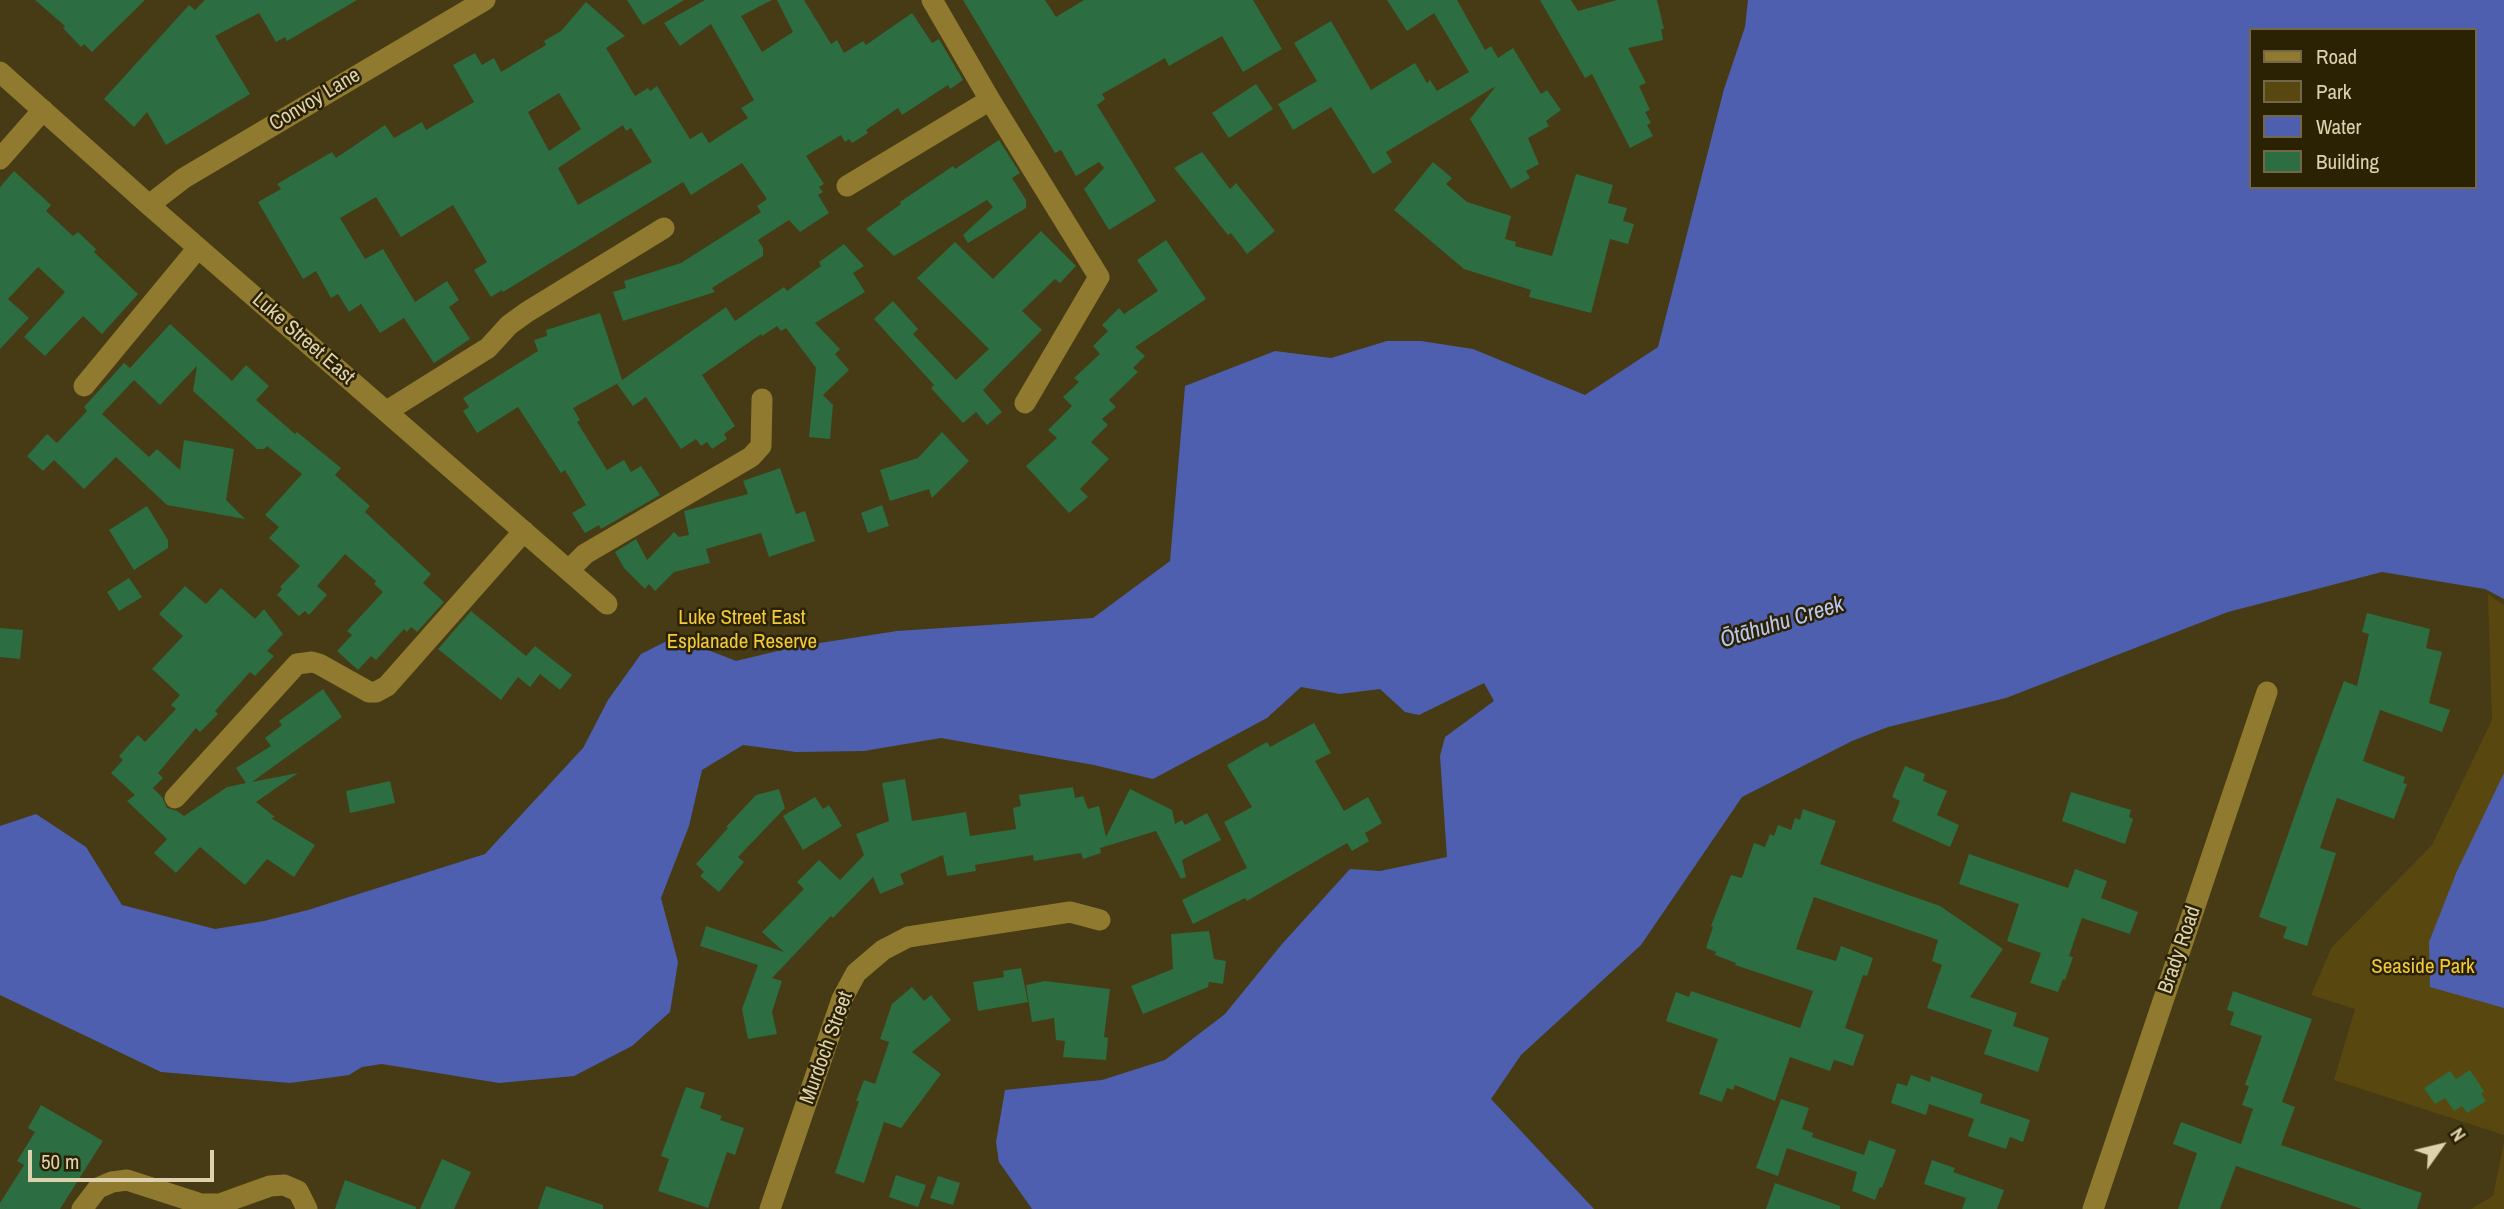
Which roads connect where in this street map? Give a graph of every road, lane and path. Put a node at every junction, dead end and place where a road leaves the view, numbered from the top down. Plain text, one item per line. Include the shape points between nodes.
1 (932, 0) edge
2 (476, 2) edge
3 (0, 72) edge
4 (989, 100) junction
5 (43, 110) junction
6 (0, 159) edge
7 (847, 186) dead end
8 (149, 205) junction
9 (664, 228) dead end
10 (198, 248) junction
11 (84, 386) dead end
12 (762, 399) dead end
13 (1025, 403) dead end
14 (387, 411) junction
15 (524, 530) junction
16 (569, 570) junction
17 (607, 604) dead end
18 (2267, 692) dead end
19 (175, 799) dead end
20 (1100, 920) dead end
21 (82, 1209) edge
22 (307, 1209) edge
23 (770, 1209) edge
24 (2093, 1209) edge

1 - 4 street
2 - 8 street, Convoy Lane via 184,178
3 - 5 street, Luke Street East
4 - 7 street
4 - 13 street via 1098,277
5 - 6 street
5 - 8 street, Luke Street East
8 - 10 street, Luke Street East
9 - 14 street via 527,312 488,348
10 - 11 street
10 - 14 street, Luke Street East
12 - 16 street via 761,446 751,457 585,554
14 - 15 street, Luke Street East
15 - 16 street, Luke Street East
15 - 19 street via 382,690 369,692 319,664 297,664
16 - 17 street, Luke Street East
18 - 24 street, Brady Road
20 - 23 street, Murdoch Street via 1070,912 908,937 883,950 856,973 842,999
21 - 22 street via 98,1188 127,1180 201,1205 284,1185 298,1191

